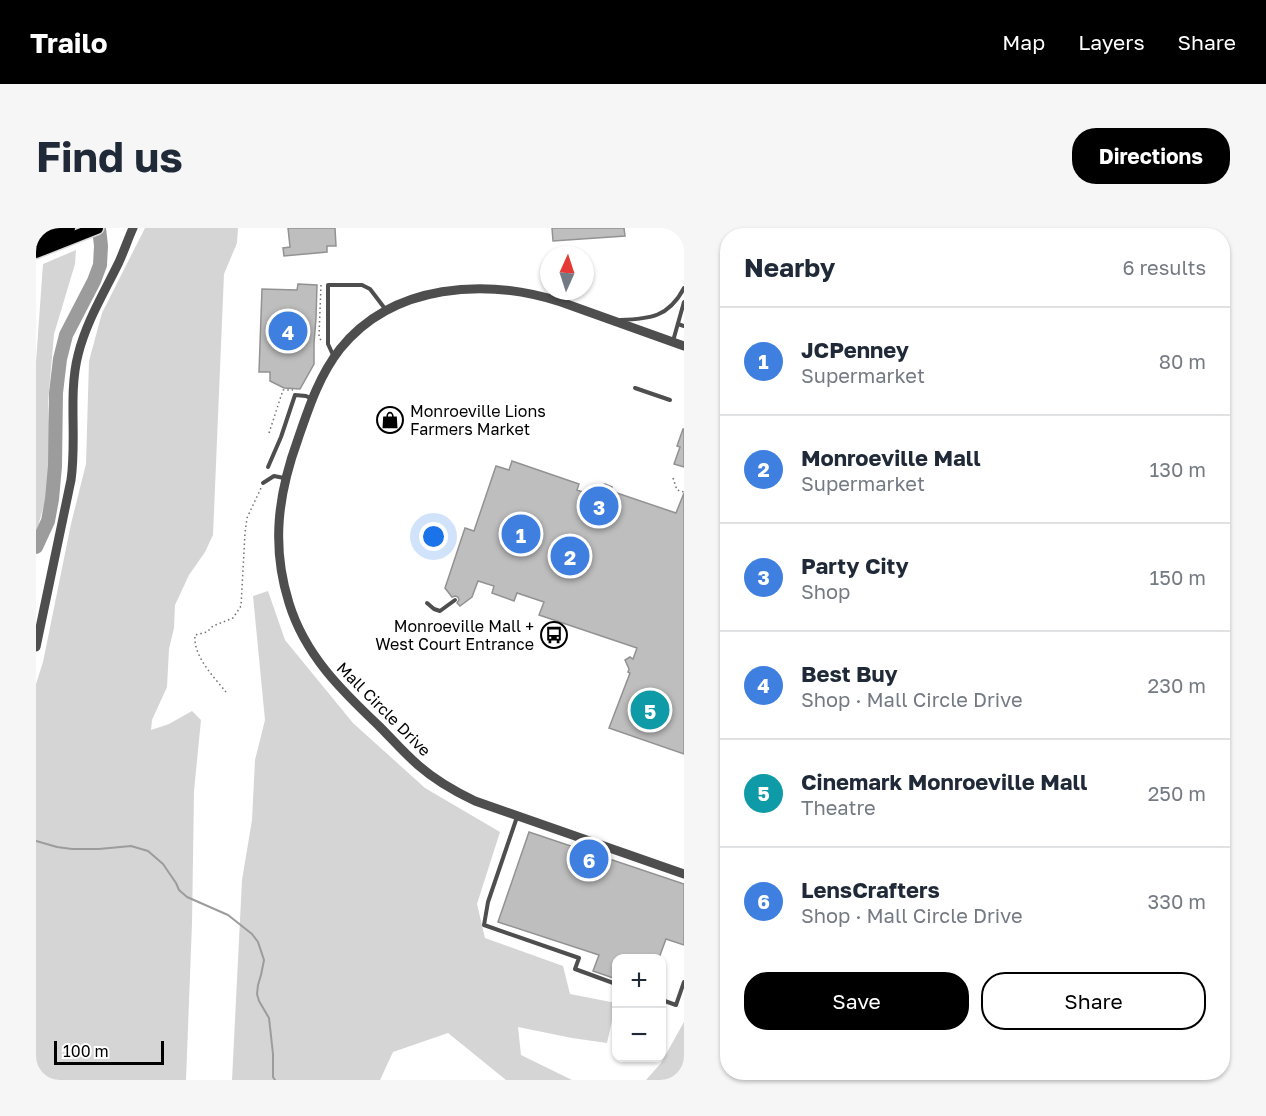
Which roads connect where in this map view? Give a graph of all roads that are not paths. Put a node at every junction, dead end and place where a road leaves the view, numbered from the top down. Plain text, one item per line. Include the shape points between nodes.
1 (69, 228) edge
2 (97, 228) edge
3 (133, 228) edge
4 (36, 241) edge
5 (36, 252) edge
6 (684, 288) edge
7 (684, 302) edge
8 (387, 310) junction
9 (683, 310) edge
10 (612, 320) junction
11 (678, 324) junction
12 (684, 326) edge
13 (673, 342) junction
14 (684, 346) edge
15 (334, 358) junction
16 (635, 388) dead end
17 (312, 399) junction
18 (670, 400) dead end
19 (268, 467) dead end
20 (285, 479) junction
21 (263, 483) road end
22 (455, 600) dead end
23 (428, 603) dead end
24 (36, 647) edge
25 (517, 816) junction
26 (684, 874) edge
27 (684, 982) edge
28 (612, 983) edge
29 (666, 1001) edge

1 - 4 highway
2 - 5 highway
3 - 24 street via 78,355 71,480
6 - 10 lane via 672,305 658,315
7 - 9 lane
8 - 10 street, Mall Circle Drive via 440,292 496,289 546,297
8 - 15 street, Mall Circle Drive via 357,331
8 - 15 lane via 362,285 328,285 328,344
9 - 11 lane
10 - 13 street, Mall Circle Drive
11 - 12 lane
11 - 13 lane
13 - 14 street, Mall Circle Drive
15 - 17 street, Mall Circle Drive
16 - 18 lane
17 - 19 lane via 295,395
17 - 20 street, Mall Circle Drive
20 - 21 lane via 274,476
20 - 25 street, Mall Circle Drive via 278,526 281,571 293,616 315,656 344,692 433,777 475,801
22 - 23 lane via 440,611
25 - 26 street, Mall Circle Drive
25 - 28 lane via 484,925 579,958 575,969
27 - 29 lane via 676,1005

